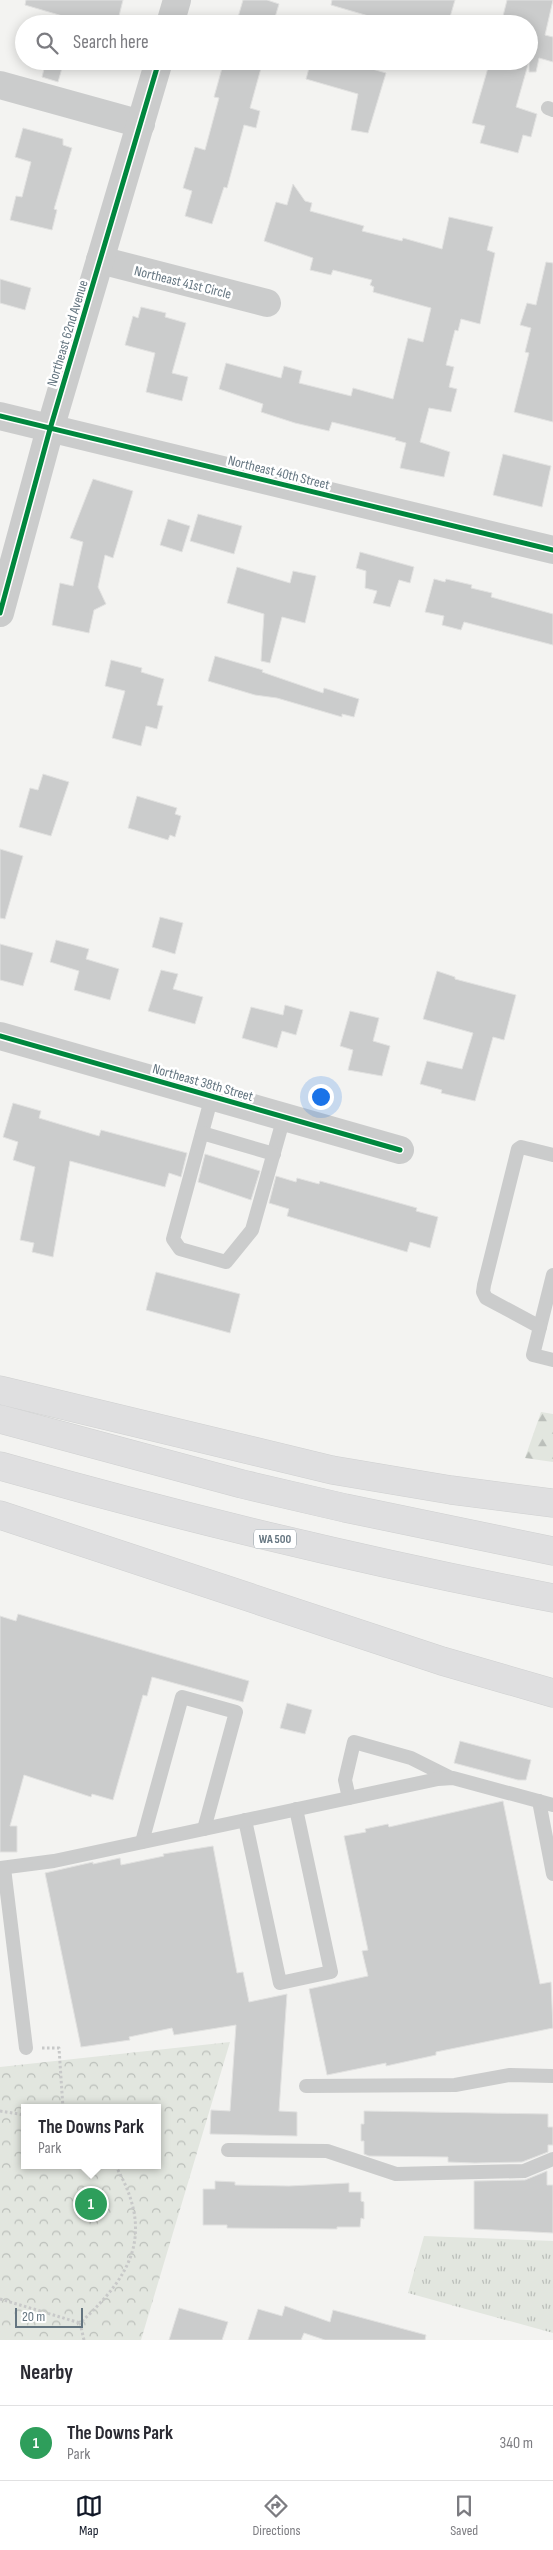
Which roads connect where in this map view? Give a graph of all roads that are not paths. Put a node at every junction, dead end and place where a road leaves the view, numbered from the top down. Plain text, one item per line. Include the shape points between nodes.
1 (177, 0) edge
2 (173, 15) edge
3 (156, 70) edge
4 (0, 85) edge
5 (141, 124) junction
6 (100, 260) junction
7 (267, 303) dead end
8 (0, 416) edge
9 (50, 429) junction
10 (553, 550) edge
11 (0, 613) edge
12 (0, 1036) edge
13 (212, 1096) junction
14 (284, 1117) junction
15 (202, 1133) junction
16 (400, 1150) dead end
17 (274, 1154) junction
18 (553, 1155) edge
19 (553, 1275) edge
20 (540, 1327) junction
21 (553, 1360) edge
22 (0, 1390) edge
23 (0, 1419) edge
24 (0, 1466) edge
25 (553, 1503) edge
26 (0, 1515) edge
27 (553, 1551) edge
28 (553, 1598) edge
29 (553, 1693) edge
30 (453, 1778) junction
31 (349, 1798) junction
32 (546, 1803) edge
33 (296, 1809) junction
34 (245, 1820) junction
35 (204, 1829) junction
36 (142, 1842) junction
37 (2, 1868) edge
38 (553, 1874) edge
39 (26, 2048) road end
40 (553, 2076) edge
41 (306, 2086) dead end
42 (228, 2150) dead end
43 (553, 2159) edge

1 - 2 street
3 - 5 street, Northeast 62nd Avenue
4 - 5 street
5 - 6 street, Northeast 62nd Avenue
6 - 7 street, Northeast 41st Circle
6 - 9 street, Northeast 62nd Avenue
8 - 9 street, Northeast 40th Street
9 - 10 street, Northeast 40th Street
9 - 11 street, Northeast 62nd Avenue
12 - 13 street, Northeast 38th Street
13 - 14 street, Northeast 38th Street
13 - 15 lane
14 - 16 street, Northeast 38th Street
14 - 17 lane
15 - 17 lane
15 - 17 lane via 173,1238 180,1249 226,1262 252,1230
18 - 20 lane via 522,1147 518,1149 483,1292 486,1298
19 - 20 lane
20 - 21 lane via 533,1355
22 - 25 highway via 332,1470
23 - 27 highway via 252,1486
24 - 28 highway, WA 500 via 127,1502 350,1557
26 - 29 highway via 442,1661
30 - 31 lane
30 - 31 lane via 411,1758 354,1742 345,1780
30 - 32 lane
31 - 33 lane
32 - 38 lane
33 - 34 lane
33 - 34 lane via 332,1972 323,1974 280,1983
34 - 35 lane
35 - 36 lane
35 - 36 lane via 236,1712 182,1697
36 - 37 lane via 54,1861
37 - 39 lane
40 - 41 lane via 510,2075 455,2085
42 - 43 lane via 327,2151 396,2174 524,2171

